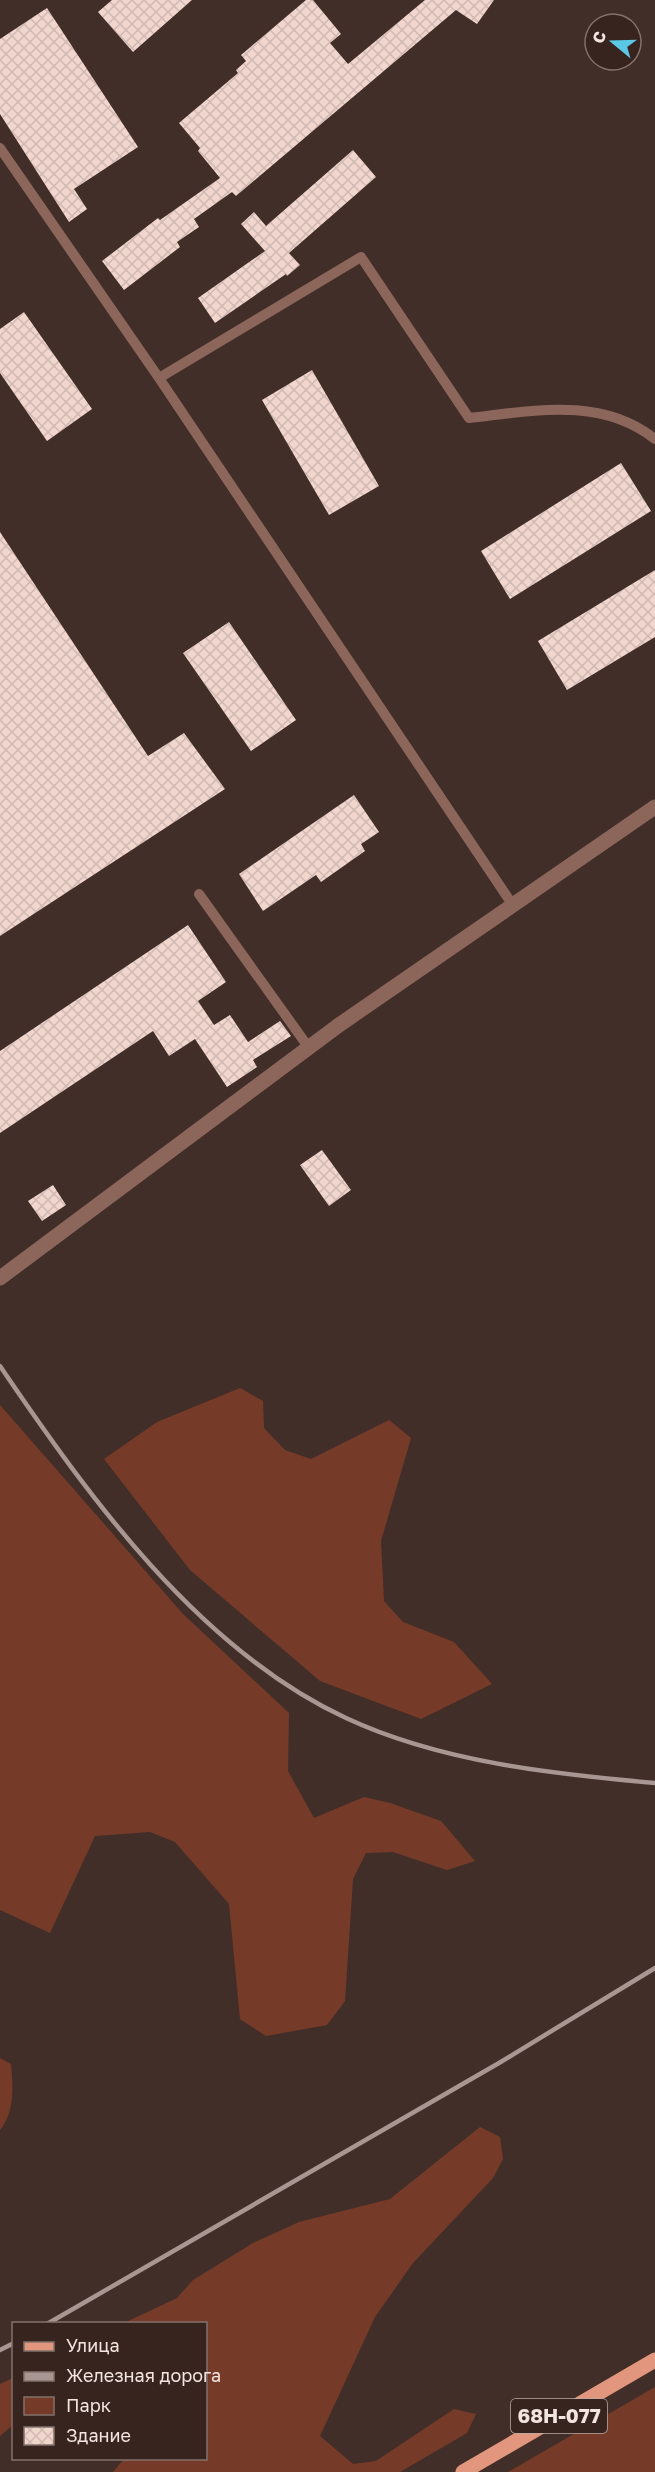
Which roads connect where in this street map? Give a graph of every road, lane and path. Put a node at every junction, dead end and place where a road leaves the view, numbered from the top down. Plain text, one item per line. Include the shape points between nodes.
1 (0, 148) edge
2 (159, 378) junction
3 (655, 439) edge
4 (655, 807) edge
5 (199, 894) dead end
6 (512, 904) junction
7 (309, 1048) junction
8 (0, 1278) edge
9 (655, 2360) edge
10 (463, 2472) edge

1 - 2 lane
2 - 3 lane via 361,257 469,418 550,409 592,410 639,426
2 - 6 lane
4 - 6 street
5 - 7 lane
6 - 7 street
7 - 8 street
9 - 10 main road, 68Н-077

